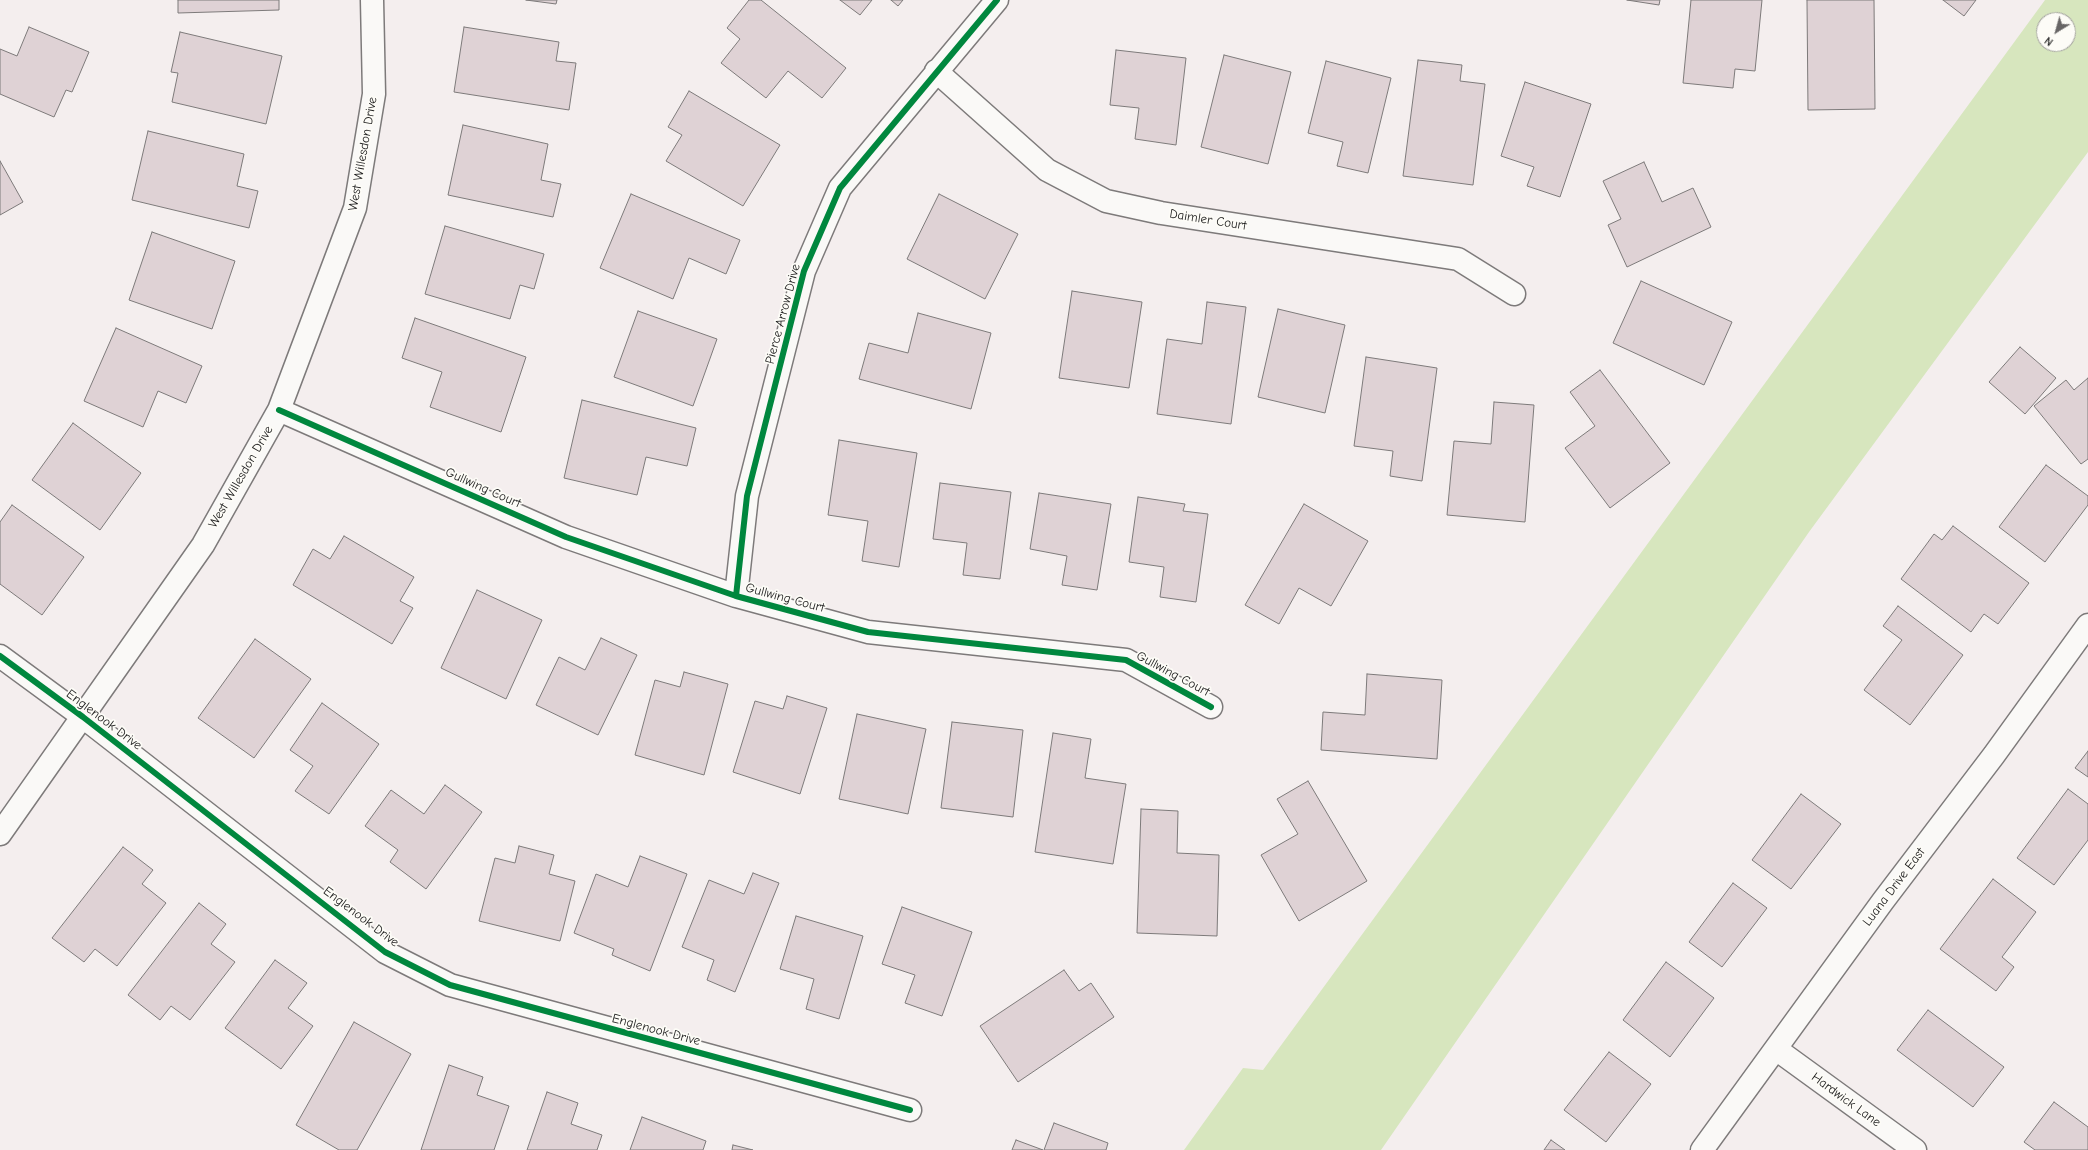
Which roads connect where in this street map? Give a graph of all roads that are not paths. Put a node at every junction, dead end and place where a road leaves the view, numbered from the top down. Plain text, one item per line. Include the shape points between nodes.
1 (372, 0) edge
2 (997, 0) edge
3 (936, 71) junction
4 (1514, 294) dead end
5 (279, 410) junction
6 (736, 596) junction
7 (2088, 625) edge
8 (0, 656) edge
9 (1211, 707) dead end
10 (83, 717) junction
11 (0, 834) edge
12 (1776, 1049) junction
13 (910, 1110) dead end
14 (1702, 1150) edge
15 (1915, 1150) edge

1 - 5 street, West Willesdon Drive via 374,94 355,208
2 - 3 street, Pierce Arrow Drive
3 - 4 street, Daimler Court via 1047,170 1106,201 1161,213 1458,259
3 - 6 street, Pierce Arrow Drive via 840,188 804,271 747,496
5 - 6 street, Gullwing Court via 566,537
5 - 10 street, West Willesdon Drive via 203,545
6 - 9 street, Gullwing Court via 868,632 1126,660
7 - 12 street, Luana Drive East
8 - 10 street, Englenook Drive
10 - 11 street, West Willesdon Drive
10 - 13 street, Englenook Drive via 385,952 450,985
12 - 14 street, Luana Drive East
12 - 15 street, Hardwick Lane

